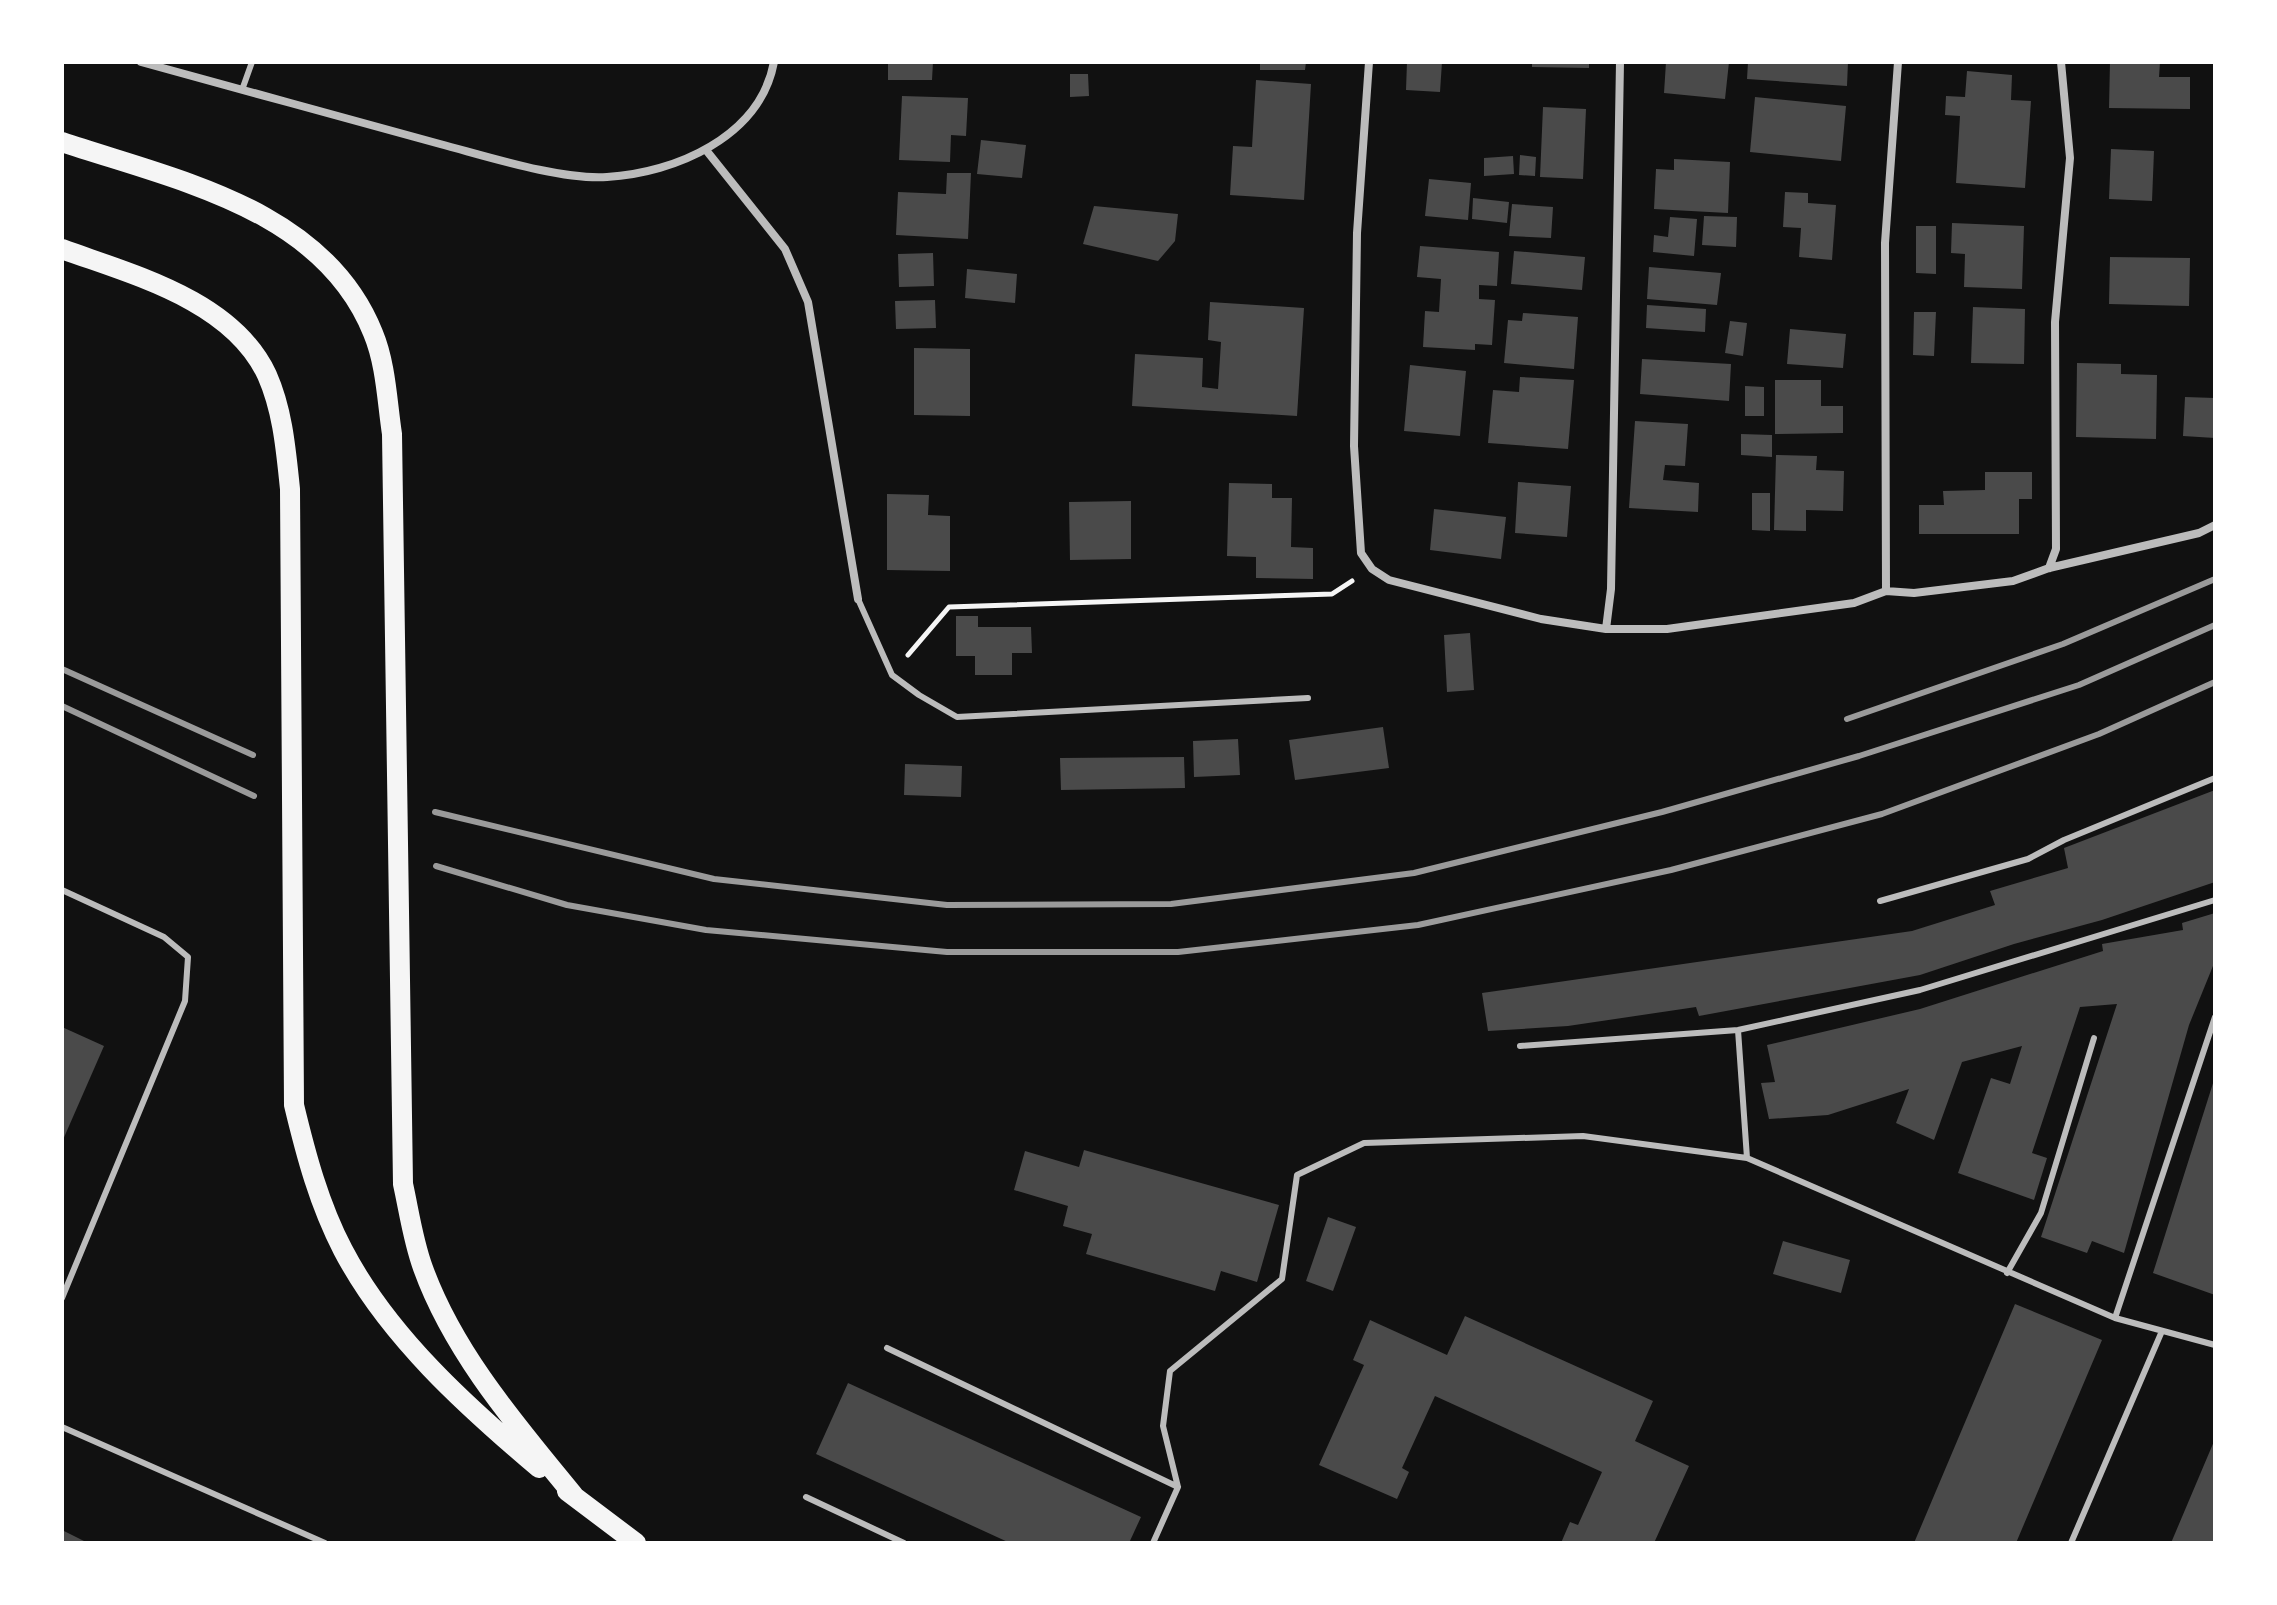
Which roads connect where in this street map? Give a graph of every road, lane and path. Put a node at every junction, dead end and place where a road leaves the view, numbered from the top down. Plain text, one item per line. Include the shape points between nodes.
1 (141, 62) edge
2 (252, 62) edge
3 (774, 62) edge
4 (1369, 62) edge
5 (1620, 62) edge
6 (1898, 62) edge
7 (2061, 62) edge
8 (242, 90) junction
9 (62, 142) edge
10 (706, 150) junction
11 (62, 249) edge
12 (2215, 525) edge
13 (2049, 568) junction
14 (1372, 569) junction
15 (1886, 591) junction
16 (858, 599) joint
17 (1606, 629) junction
18 (892, 675) junction
19 (1308, 698) dead end
20 (2215, 778) edge
21 (62, 890) edge
22 (2215, 900) edge
23 (1880, 901) dead end
24 (2215, 1017) edge
25 (1738, 1030) junction
26 (2094, 1038) dead end
27 (1520, 1046) dead end
28 (1747, 1158) junction
29 (2007, 1273) junction
30 (62, 1298) edge
31 (2115, 1318) junction
32 (2162, 1331) junction
33 (2215, 1345) edge
34 (887, 1348) dead end
35 (62, 1427) edge
36 (1178, 1487) junction
37 (575, 1497) junction
38 (806, 1497) dead end
39 (325, 1543) edge
40 (636, 1543) edge
41 (904, 1543) edge
42 (1153, 1543) edge
43 (2071, 1543) edge

1 - 8 street
2 - 8 lane
3 - 10 street via 771,80 739,124
4 - 14 street via 1356,247 1354,446 1361,553
5 - 17 street via 1611,589
6 - 15 street via 1885,243
7 - 13 street via 2070,158 2055,322 2056,549
8 - 10 street via 479,155 604,178 659,170
9 - 37 main road via 234,200 288,230 352,293 373,333 392,434 403,1184 423,1267 458,1340 507,1413
10 - 16 street via 785,249 808,302
11 - 37 main road via 200,306 238,336 266,373 282,419 290,489 294,1105 311,1176 343,1251 396,1328 474,1412
12 - 13 street
13 - 15 street via 2013,581 1914,593
14 - 17 street via 1389,580 1541,619
14 - 18 path via 1332,594 949,607
15 - 17 street via 1854,603 1667,629
16 - 18 lane
18 - 19 lane via 957,717
20 - 23 lane via 2028,859
21 - 30 lane via 164,937 188,957 185,1001
22 - 25 lane via 1920,990
24 - 31 lane
25 - 27 lane
25 - 28 lane
26 - 29 lane via 2041,1213
28 - 29 lane
28 - 36 lane via 1583,1136 1364,1143 1297,1175 1282,1279 1170,1371 1163,1426
29 - 31 lane
31 - 32 lane
32 - 33 lane
32 - 43 lane
34 - 36 lane
35 - 39 lane
36 - 42 lane
37 - 40 main road
38 - 41 lane

